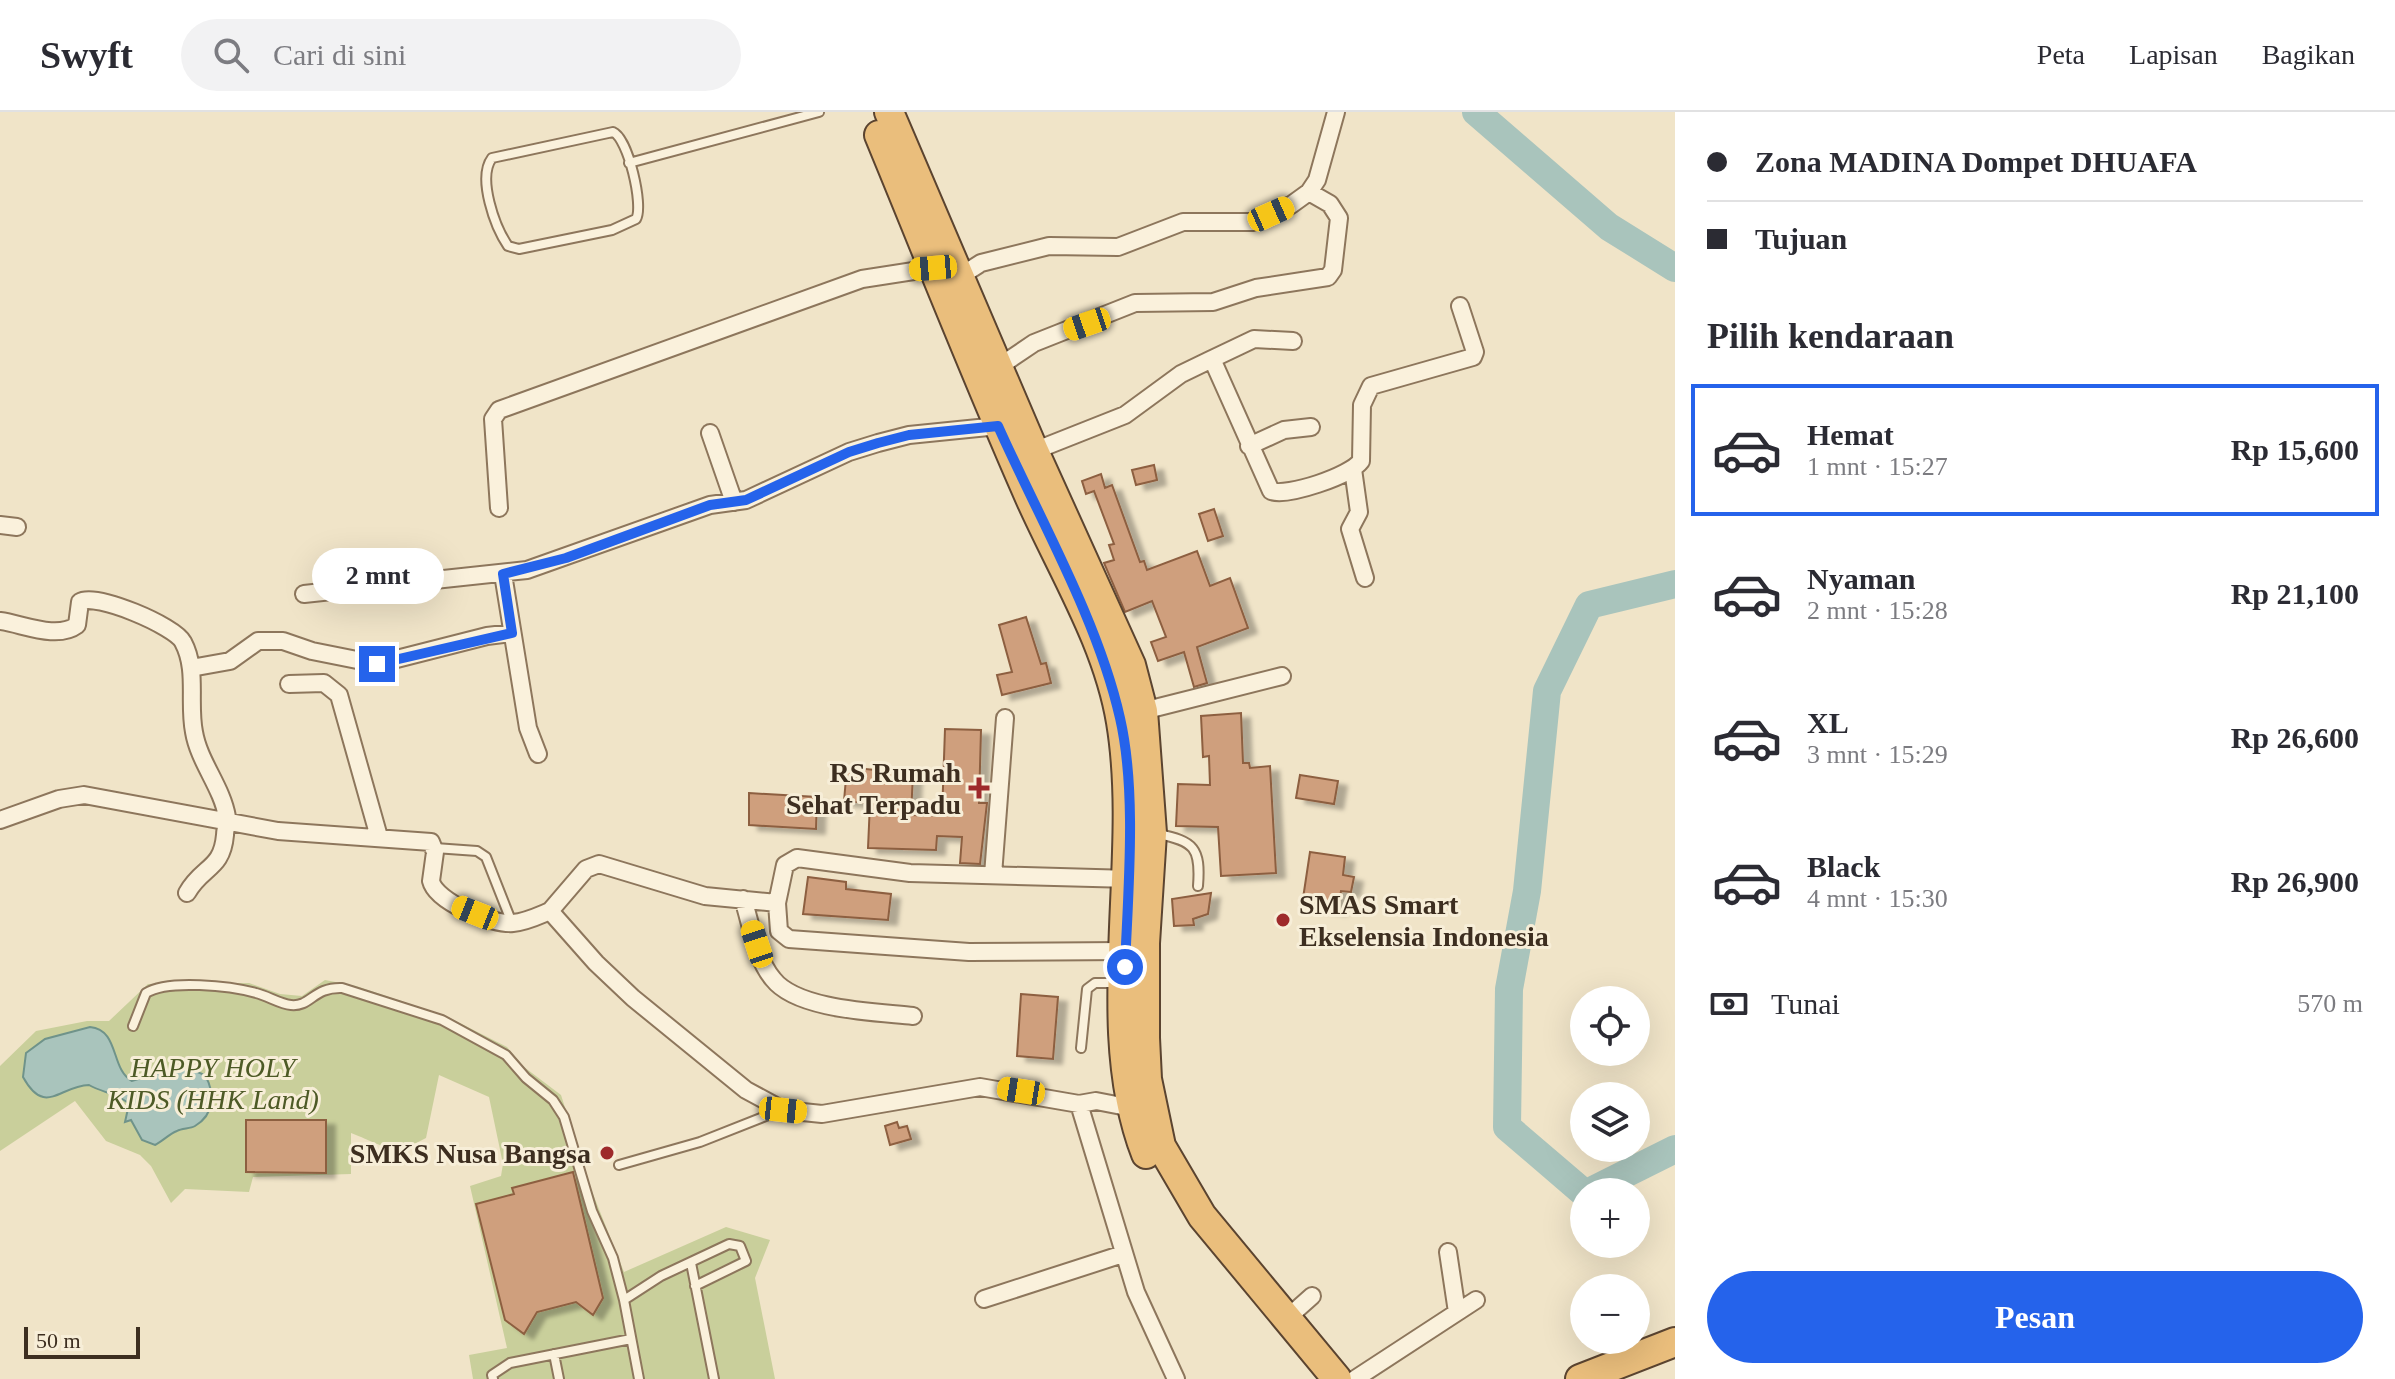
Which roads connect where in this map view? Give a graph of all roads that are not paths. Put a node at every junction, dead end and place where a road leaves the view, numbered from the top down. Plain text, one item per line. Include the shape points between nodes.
1 (819, 112) edge
2 (870, 112) edge
3 (889, 112) edge
4 (1336, 112) edge
5 (629, 163) junction
6 (1309, 192) junction
7 (946, 272) junction
8 (1460, 306) dead end
9 (1293, 341) dead end
10 (1212, 359) junction
11 (997, 368) junction
12 (1311, 427) dead end
13 (978, 428) junction
14 (710, 433) dead end
15 (1249, 446) junction
16 (1034, 451) junction
17 (1353, 469) junction
18 (734, 502) junction
19 (499, 508) dead end
20 (0, 525) edge
21 (17, 527) dead end
22 (503, 574) junction
23 (1365, 578) dead end
24 (304, 594) dead end
25 (0, 621) edge
26 (512, 633) junction
27 (191, 668) junction
28 (1282, 676) dead end
29 (289, 684) dead end
30 (1143, 711) junction
31 (1005, 718) dead end
32 (538, 754) dead end
33 (227, 818) junction
34 (0, 820) edge
35 (1152, 833) junction
36 (379, 837) junction
37 (435, 848) junction
38 (993, 875) junction
39 (1139, 880) junction
40 (1198, 886) dead end
41 (187, 893) dead end
42 (743, 899) junction
43 (777, 903) junction
44 (550, 911) junction
45 (513, 923) junction
46 (1125, 951) junction
47 (1124, 983) junction
48 (913, 1016) dead end
49 (133, 1026) dead end
50 (1081, 1048) dead end
51 (1086, 1102) junction
52 (1132, 1108) junction
53 (783, 1110) junction
54 (619, 1165) dead end
55 (1448, 1252) dead end
56 (1123, 1254) junction
57 (691, 1263) junction
58 (695, 1286) junction
59 (1312, 1296) dead end
60 (984, 1299) dead end
61 (624, 1300) junction
62 (1476, 1300) dead end
63 (1457, 1312) junction
64 (1285, 1320) junction
65 (631, 1339) junction
66 (1675, 1342) edge
67 (554, 1354) junction
68 (493, 1379) edge
69 (559, 1379) edge
70 (639, 1379) edge
71 (714, 1379) edge
72 (1176, 1379) edge
73 (1318, 1379) edge
74 (1337, 1379) edge
75 (1355, 1379) edge
76 (1580, 1379) edge

1 - 5 lane
2 - 7 highway
3 - 7 highway
4 - 6 street
5 - 5 lane via 623,139 613,132 497,155 486,165 485,175 506,245 519,249 632,223 640,207
6 - 7 street via 1252,222 1183,222 1118,247 1049,246
6 - 11 street via 1330,204 1339,218 1328,277 1256,288 1213,302 1135,303 1034,343
7 - 11 highway
7 - 13 highway
7 - 19 street via 862,279 499,410 493,419
8 - 17 street via 1473,357 1371,386 1362,405 1363,454
9 - 10 street via 1254,339
10 - 15 street
10 - 16 street via 1181,374 1125,415
11 - 16 highway
12 - 15 street via 1284,430
13 - 18 street via 909,435 849,452
13 - 39 highway via 1103,655 1121,720
14 - 18 street
15 - 17 street via 1265,485 1276,493
16 - 30 highway via 1131,665
17 - 23 street via 1359,512 1350,529
18 - 22 street via 710,505 566,558
20 - 21 street
22 - 24 street
22 - 26 street
25 - 27 street via 68,631 77,625 81,601 107,602 178,634
26 - 27 street via 377,664 283,641 258,641 230,661
26 - 32 street via 528,728
27 - 33 street via 197,746
28 - 30 street
29 - 36 street via 324,683 339,695
30 - 35 highway
31 - 38 street
33 - 34 street via 84,795
33 - 36 street via 278,831
33 - 41 street via 222,856
35 - 39 highway
35 - 40 lane via 1192,845
36 - 37 street via 429,841
37 - 45 lane via 477,851 486,857
37 - 45 street via 431,881 436,893 499,923
38 - 39 street
38 - 43 street via 910,873 797,858 785,865
39 - 46 highway
39 - 64 highway via 1147,1079 1161,1146 1202,1216
42 - 43 street
42 - 44 street via 692,893 599,864 586,869
42 - 48 street via 765,966 786,992 844,1008
43 - 46 street via 779,931 789,939 969,952
44 - 45 street
44 - 53 street via 633,998 746,1090
46 - 47 highway
47 - 50 lane via 1095,983 1087,989
47 - 52 highway
49 - 61 lane via 146,993 164,986 226,988 290,1005 302,1004 325,987 442,1020 494,1047 559,1108
51 - 52 street
51 - 53 street via 980,1087 822,1114
51 - 56 street
52 - 73 highway via 1156,1176 1194,1237
53 - 54 lane
55 - 63 street
56 - 60 street
56 - 72 street
57 - 58 lane
57 - 58 lane via 729,1244 740,1246 745,1254 746,1261
57 - 61 lane
58 - 71 lane
59 - 64 street
61 - 65 lane
62 - 63 street
63 - 75 street
64 - 74 highway
65 - 67 lane
65 - 70 lane
66 - 76 highway
67 - 68 lane via 510,1363
67 - 69 lane

